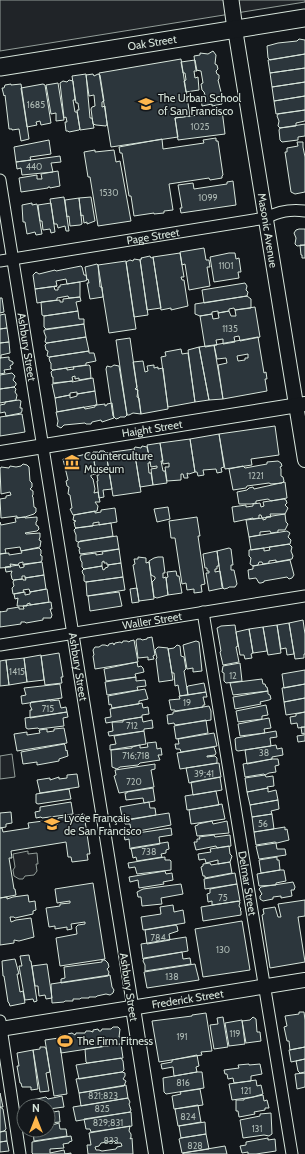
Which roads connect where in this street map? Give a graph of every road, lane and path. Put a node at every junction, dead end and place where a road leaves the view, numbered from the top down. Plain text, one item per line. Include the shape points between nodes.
1 (231, 0) edge
2 (305, 18) edge
3 (235, 29) junction
4 (0, 67) edge
5 (0, 180) edge
6 (305, 211) edge
7 (266, 218) junction
8 (13, 259) junction
9 (0, 261) edge
10 (301, 405) edge
11 (43, 446) junction
12 (0, 453) edge
13 (305, 460) edge
14 (305, 596) edge
15 (204, 612) junction
16 (72, 633) junction
17 (0, 645) edge
18 (305, 980) edge
19 (264, 987) junction
20 (133, 1008) junction
21 (0, 1027) edge
22 (20, 1154) edge
23 (156, 1154) edge
24 (292, 1154) edge

1 - 3 main road, Masonic Avenue
2 - 3 main road, Oak Street
3 - 4 main road, Oak Street
3 - 7 street, Masonic Avenue
5 - 8 street, Ashbury Street
6 - 7 street, Page Street via 282,211
7 - 8 street, Page Street
7 - 10 street, Masonic Avenue
8 - 9 street, Page Street
8 - 11 street, Ashbury Street
10 - 11 street, Haight Street
10 - 13 street, Masonic Avenue
11 - 12 street, Haight Street
11 - 16 street, Ashbury Street
14 - 15 street, Waller Street
15 - 16 street, Waller Street
15 - 19 street, Delmar Street
16 - 17 street, Waller Street
16 - 20 street, Ashbury Street
18 - 19 street, Frederick Street
19 - 20 street, Frederick Street
19 - 24 street, Delmar Street
20 - 21 street, Frederick Street
20 - 23 street, Ashbury Street
21 - 22 street

